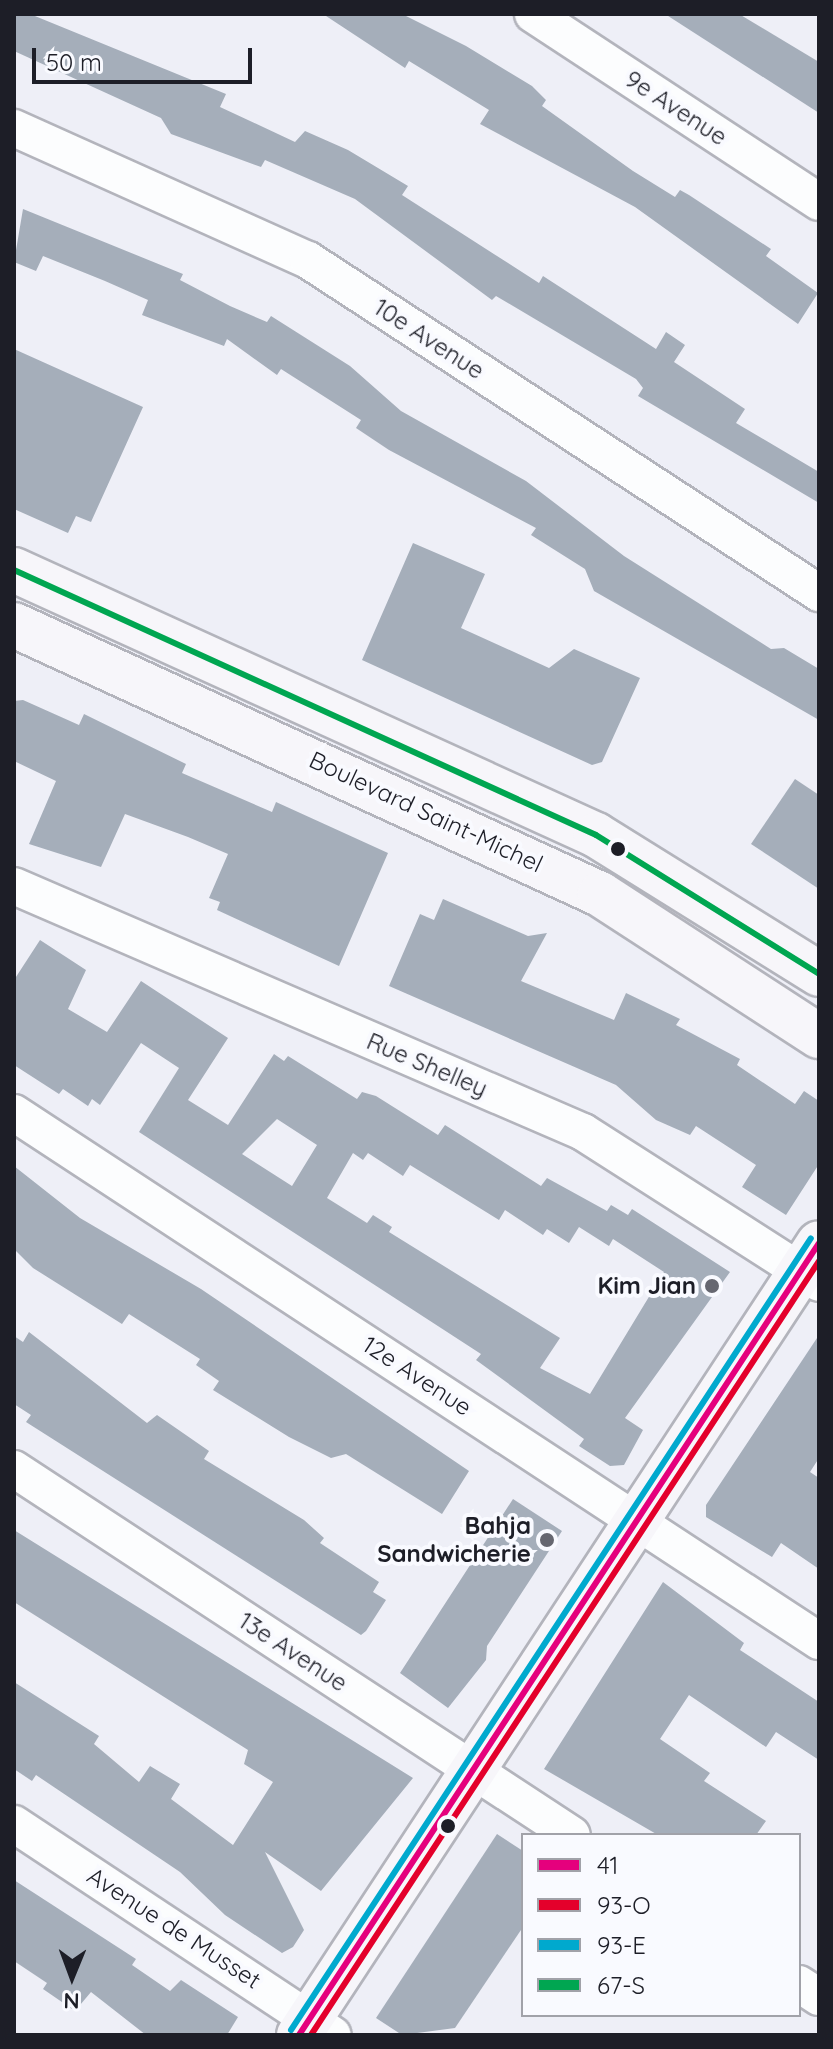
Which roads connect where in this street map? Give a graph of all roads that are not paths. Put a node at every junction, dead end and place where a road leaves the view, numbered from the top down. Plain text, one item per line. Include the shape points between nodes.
1 (533, 14) edge
2 (14, 128) edge
3 (819, 202) edge
4 (14, 570) edge
5 (819, 593) edge
6 (14, 625) edge
7 (18, 898) edge
8 (819, 974) edge
9 (819, 1036) edge
10 (14, 1113) edge
11 (813, 1266) edge
12 (14, 1469) edge
13 (635, 1519) junction
14 (819, 1641) edge
15 (472, 1769) junction
16 (14, 1824) edge
17 (569, 1833) edge
18 (801, 1985) edge
19 (819, 1997) edge
20 (314, 2030) edge

1 - 3 street, 9e Avenue
2 - 5 street, 10e Avenue via 308,260
4 - 8 main road, Boulevard Saint-Michel via 596,835
6 - 9 main road, Boulevard Saint-Michel via 600,894
7 - 11 street, Rue Shelley via 583,1132
10 - 13 street, 12e Avenue
11 - 13 main road
12 - 15 street, 13e Avenue
13 - 14 street, 12e Avenue
13 - 15 main road
15 - 17 street, 13e Avenue
15 - 20 main road
16 - 20 street, Avenue de Musset
18 - 19 street

